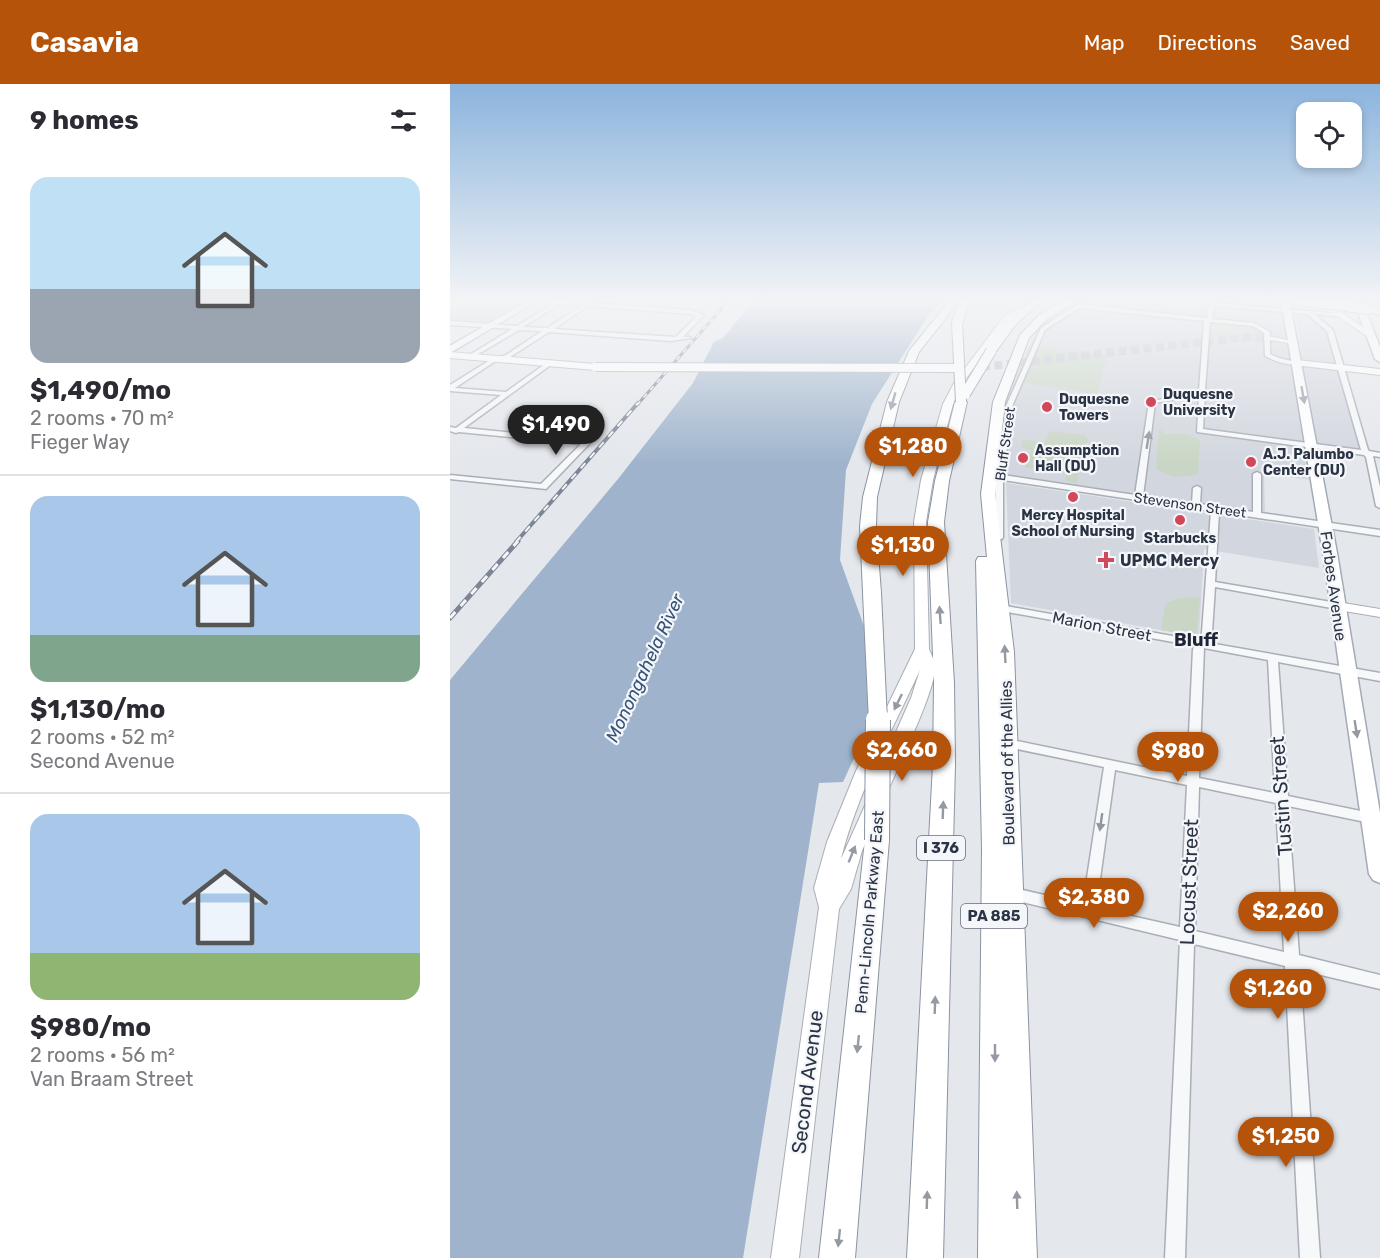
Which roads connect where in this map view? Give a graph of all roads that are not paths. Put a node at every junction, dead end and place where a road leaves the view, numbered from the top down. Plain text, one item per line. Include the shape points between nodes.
1 (475, 354) edge
2 (509, 354) edge
3 (913, 354) edge
4 (959, 354) edge
5 (979, 354) edge
6 (989, 354) edge
7 (1010, 354) edge
8 (1016, 354) edge
9 (1032, 354) edge
10 (1204, 354) edge
11 (1267, 354) edge
12 (1295, 354) edge
13 (1337, 354) edge
14 (450, 355) edge
15 (470, 357) junction
16 (501, 359) junction
17 (550, 363) junction
18 (1297, 363) junction
19 (984, 366) tunnel mouth
20 (969, 367) junction
21 (1341, 368) junction
22 (1380, 372) edge
23 (450, 388) edge
24 (1204, 392) junction
25 (508, 394) junction
26 (961, 402) junction
27 (454, 430) edge
28 (450, 436) edge
29 (1312, 446) junction
30 (1367, 453) junction
31 (1380, 455) edge
32 (1257, 474) dead end
33 (450, 477) edge
34 (999, 477) junction
35 (1197, 488) dead end
36 (1138, 497) junction
37 (1196, 506) junction
38 (1380, 506) edge
39 (1215, 509) junction
40 (1257, 515) junction
41 (1326, 525) junction
42 (1380, 533) edge
43 (1211, 584) junction
44 (1337, 606) junction
45 (1002, 608) junction
46 (1380, 613) edge
47 (1202, 645) junction
48 (1273, 658) junction
49 (1347, 671) junction
50 (1380, 677) edge
51 (1007, 743) junction
52 (1110, 764) junction
53 (1193, 782) junction
54 (1281, 799) junction
55 (1375, 819) edge
56 (1380, 873) edge
57 (1009, 893) junction
58 (1089, 911) junction
59 (1187, 935) junction
60 (1291, 960) junction
61 (1380, 982) edge
62 (786, 1258) edge
63 (837, 1258) edge
64 (925, 1258) edge
65 (996, 1258) edge
66 (1019, 1258) edge
67 (1175, 1258) edge
68 (1310, 1258) edge

1 - 15 street
2 - 16 street
3 -> 63 highway, Penn-Lincoln Parkway East, bridge via 893,402 870,497 868,526 879,733 877,840
4 - 26 highway, I 376, bridge
5 - 20 main road, Second Avenue
6 - 26 highway, bridge
7 -> 65 highway, Boulevard of the Allies / PA 885 via 991,404 980,486 994,849
8 - 45 highway, Boulevard of the Allies / PA 885 via 999,402 988,494
9 - 34 street, Bluff Street via 1010,404
10 - 24 street
11 - 18 street via 1276,360
12 - 18 main road, Forbes Avenue
13 - 21 street
14 - 15 main road
15 - 16 main road
16 - 17 main road
16 - 23 street
17 - 20 main road, bridge via 595,367
17 - 25 street
18 - 21 main road
18 -> 29 main road, Forbes Avenue
19 - 20 main road
20 - 62 main road, Second Avenue via 951,397 922,507 918,553 922,649 927,665 919,698 853,851 841,889 829,907
21 - 22 main road
21 - 30 street
23 - 25 street
24 - 29 street via 1199,431
36 -> 24 street via 1152,402
25 - 27 street
64 -> 26 highway, I 376 via 944,764 936,522
27 - 28 street
27 - 33 street via 587,442 543,487
29 - 30 street
29 - 41 main road, Forbes Avenue
30 - 31 street
30 - 38 street
32 - 40 street
34 - 36 street, Stevenson Street
34 - 45 street, Bluff Street
35 - 37 street
36 - 37 street, Stevenson Street
37 - 39 street, Stevenson Street
39 - 40 street, Stevenson Street
39 - 43 street, Locust Street
40 - 41 street, Stevenson Street
41 - 42 street, Stevenson Street
41 - 44 main road, Forbes Avenue
43 - 44 street
43 - 47 street, Locust Street via 1206,640
44 - 46 main road
44 - 49 main road, Forbes Avenue
45 - 47 street, Marion Street
51 -> 45 highway, Boulevard of the Allies / PA 885
47 - 48 street, Marion Street
47 - 53 street, Locust Street via 1198,649
48 - 49 street, Marion Street
48 - 54 street, Tustin Street
49 - 50 street, Marion Street
49 -> 55 main road, Forbes Avenue
51 - 52 street
51 - 57 highway, Boulevard of the Allies / PA 885
52 - 53 street
52 -> 58 street
53 - 54 street
53 - 59 street, Locust Street
54 - 55 street
54 - 60 street, Tustin Street
55 - 56 main road, Forbes Avenue
57 - 58 street
66 -> 57 highway, Boulevard of the Allies / PA 885
58 - 59 street
59 - 60 street
59 - 67 street, Locust Street
60 - 61 street
60 - 68 street, Tustin Street

